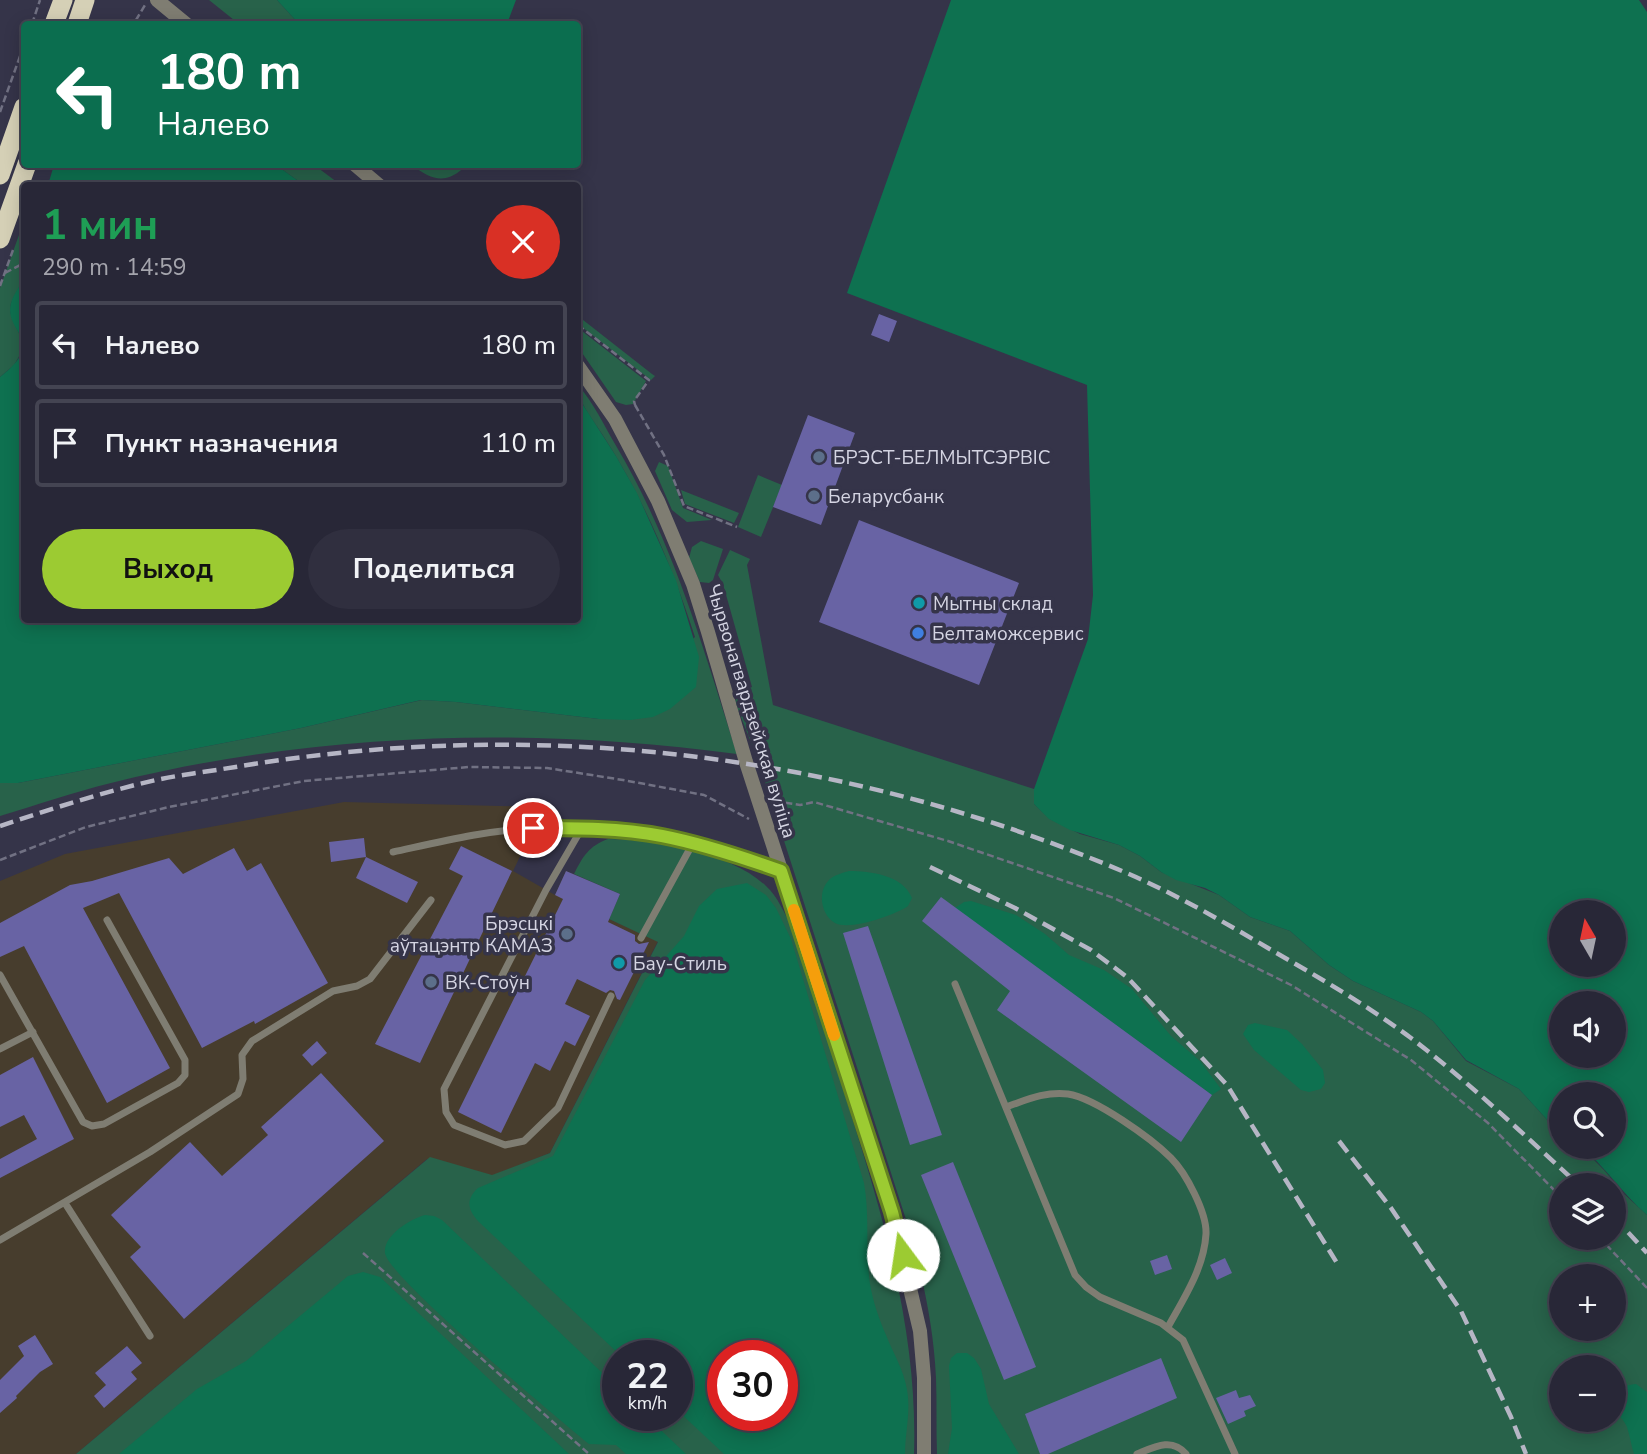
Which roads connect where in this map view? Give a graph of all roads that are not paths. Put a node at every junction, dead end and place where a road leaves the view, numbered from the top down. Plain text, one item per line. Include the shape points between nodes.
1 (63, 0) edge
2 (85, 0) edge
3 (157, 0) edge
4 (55, 21) edge
5 (78, 21) edge
6 (182, 21) edge
7 (21, 116) edge
8 (26, 168) edge
9 (359, 168) edge
10 (0, 175) edge
11 (375, 182) edge
12 (0, 239) edge
13 (581, 370) edge
14 (582, 828) junction
15 (693, 843) junction
16 (393, 852) dead end
17 (781, 871) junction
18 (431, 900) dead end
19 (107, 920) dead end
20 (641, 938) dead end
21 (0, 975) edge
22 (955, 984) dead end
23 (611, 996) dead end
24 (33, 1032) junction
25 (0, 1049) edge
26 (1006, 1107) junction
27 (65, 1203) junction
28 (0, 1240) edge
29 (1168, 1327) junction
30 (150, 1336) dead end
31 (925, 1454) edge
32 (1137, 1454) edge
33 (1186, 1454) edge
34 (1235, 1454) edge

1 - 4 highway
2 - 5 highway
3 - 6 street
7 - 10 highway
8 - 12 highway
9 - 11 street
13 - 17 street, Чырвонагвардзейская вуліца via 621,429 676,541
14 - 15 lane
14 - 16 lane via 464,836
14 - 23 lane via 444,1089 446,1112 454,1125 505,1145 524,1141 558,1108
15 - 17 lane
15 - 20 lane
17 - 31 street, Чырвонагвардзейская вуліца via 892,1212 908,1276 924,1378
18 - 27 lane via 370,979 333,991 252,1041 242,1055 239,1094
19 - 24 lane via 185,1060 185,1075 104,1124 92,1126 83,1122
21 - 24 lane
22 - 26 lane
24 - 25 lane
26 - 29 lane via 1075,1275 1100,1297
26 - 29 lane via 1050,1094 1085,1099 1160,1148 1182,1172 1204,1217 1206,1232 1199,1266
27 - 28 lane
27 - 30 lane
29 - 34 lane via 1189,1349
32 - 33 lane via 1166,1444

